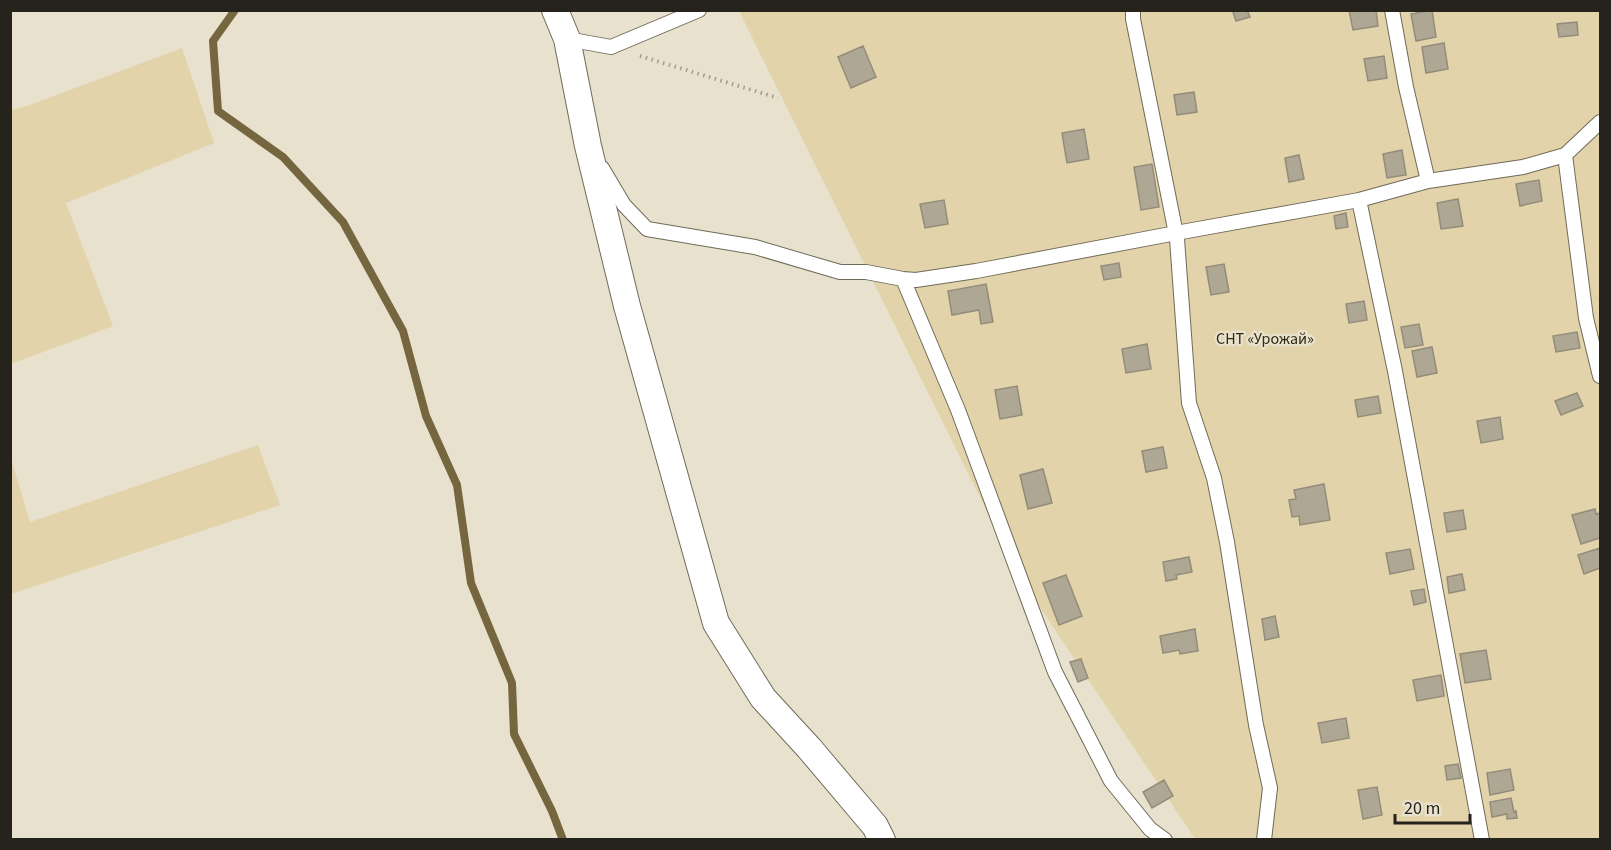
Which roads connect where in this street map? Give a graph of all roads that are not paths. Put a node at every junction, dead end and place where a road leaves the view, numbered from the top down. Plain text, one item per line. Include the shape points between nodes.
1 (555, 10) edge
2 (699, 10) edge
3 (1133, 10) edge
4 (1392, 10) edge
5 (567, 39) junction
6 (1600, 122) edge
7 (588, 146) junction
8 (1565, 155) junction
9 (1428, 181) junction
10 (1359, 200) junction
11 (1176, 233) junction
12 (903, 279) junction
13 (1600, 376) edge
14 (882, 840) edge
15 (1165, 840) edge
16 (1264, 840) edge
17 (1482, 840) edge

1 - 5 street
2 - 5 lane via 611,47
3 - 11 lane
4 - 9 lane
5 - 7 street
6 - 8 lane
7 - 12 lane via 624,205 647,229 755,247 840,272
7 - 14 street via 627,306 716,623 763,698 824,765 875,826
8 - 9 lane via 1523,167
8 - 13 lane via 1586,318
9 - 10 lane
10 - 11 lane
10 - 17 lane via 1395,371
11 - 12 lane via 976,271
11 - 16 lane via 1189,403 1216,489 1270,788
12 - 15 lane via 958,410 1055,672 1111,781 1150,829

